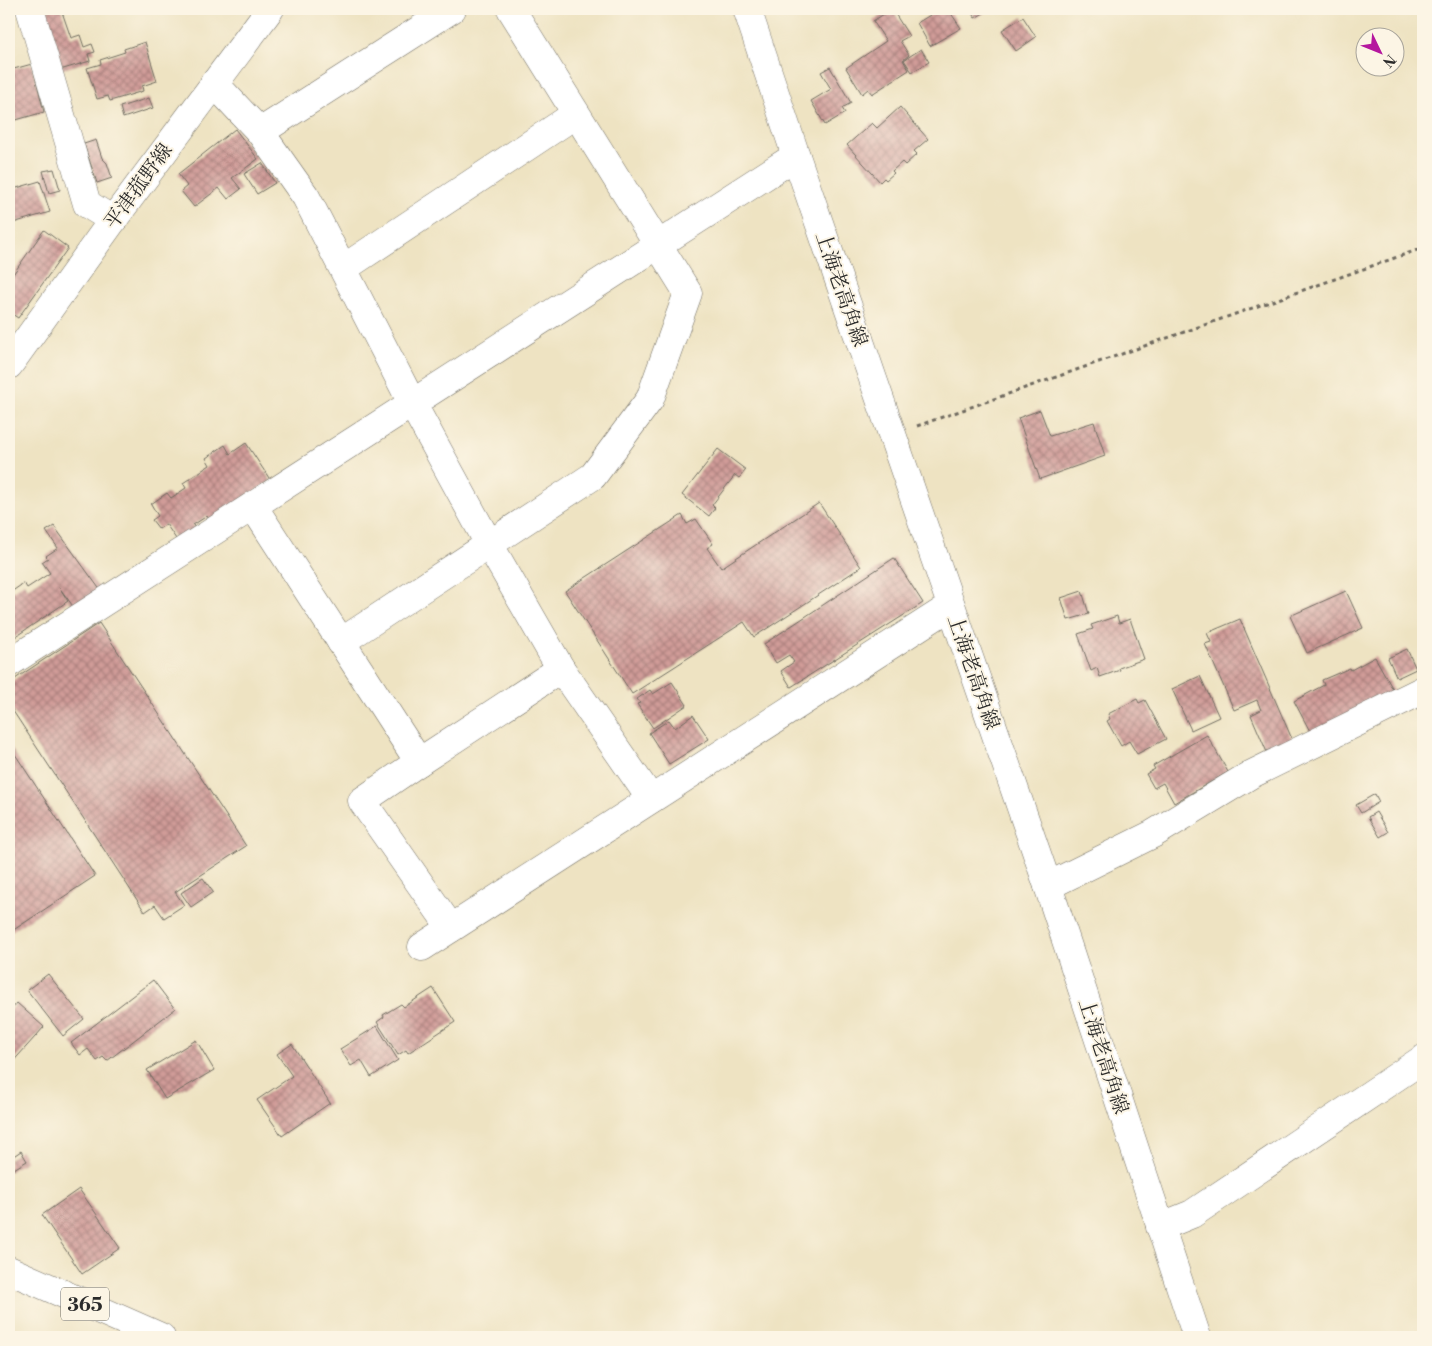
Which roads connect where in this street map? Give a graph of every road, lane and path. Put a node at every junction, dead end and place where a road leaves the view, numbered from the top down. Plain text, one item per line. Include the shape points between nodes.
1 (30, 9) edge
2 (270, 9) edge
3 (452, 9) edge
4 (510, 9) edge
5 (746, 9) edge
6 (214, 83) junction
7 (576, 114) junction
8 (260, 132) junction
9 (796, 156) junction
10 (113, 220) junction
11 (658, 245) junction
12 (1423, 248) edge
13 (344, 268) junction
14 (9, 365) edge
15 (412, 403) junction
16 (892, 434) junction
17 (253, 506) junction
18 (489, 544) junction
19 (951, 606) junction
20 (342, 642) junction
21 (9, 663) edge
22 (562, 669) junction
23 (1423, 690) edge
24 (419, 762) junction
25 (651, 799) junction
26 (1048, 886) junction
27 (451, 928) junction
28 (422, 947) dead end
29 (1423, 1059) edge
30 (1160, 1227) junction
31 (9, 1270) edge
32 (161, 1337) edge
33 (1197, 1337) edge

1 - 10 main road via 87,204
2 - 6 main road, 平津菰野線
3 - 8 main road
4 - 7 main road
5 - 9 main road, 上海老高角線
6 - 8 main road
6 - 10 main road, 平津菰野線
7 - 11 main road
7 - 13 main road
8 - 13 main road via 306,197
9 - 11 main road
9 - 16 main road, 上海老高角線
10 - 14 main road, 平津菰野線
11 - 15 main road
11 - 18 main road via 688,293 650,399 593,476
12 - 16 path
13 - 15 main road
15 - 17 main road
15 - 18 main road
16 - 19 main road, 上海老高角線
17 - 20 main road
17 - 21 main road
18 - 20 main road
18 - 22 main road
19 - 25 main road
19 - 26 main road, 上海老高角線
20 - 24 main road
22 - 24 main road
22 - 25 main road
23 - 26 main road via 1250,775 1153,834
24 - 27 main road via 362,801
25 - 27 main road
26 - 30 main road, 上海老高角線
27 - 28 main road
29 - 30 main road via 1192,1214
30 - 33 main road, 上海老高角線
31 - 32 main road, 365

